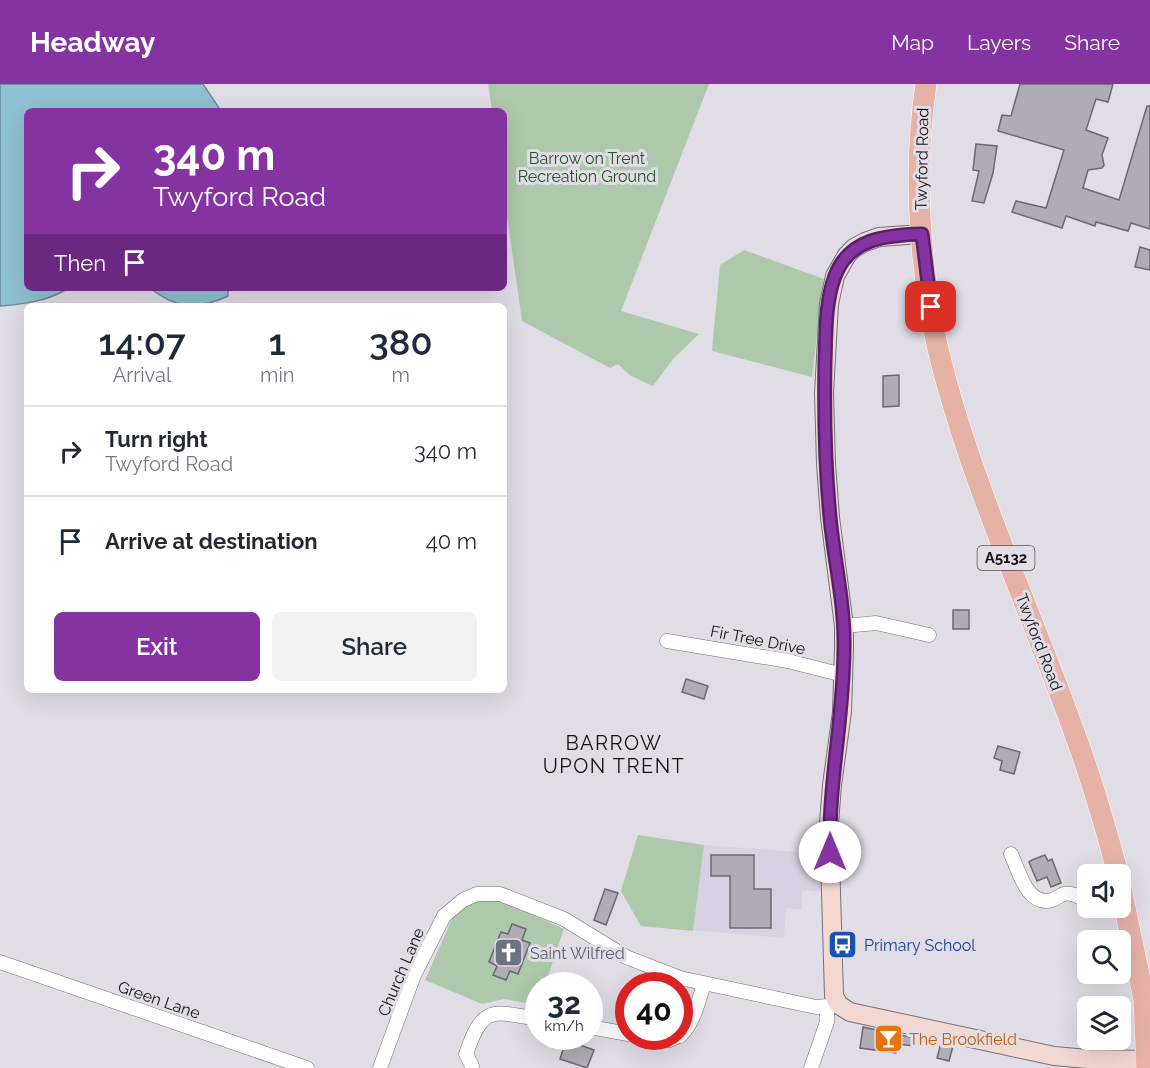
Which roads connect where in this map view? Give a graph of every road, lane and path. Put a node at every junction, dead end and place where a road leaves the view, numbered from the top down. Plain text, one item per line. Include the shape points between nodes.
1 (926, 84) edge
2 (922, 234) junction
3 (844, 626) junction
4 (928, 635) dead end
5 (667, 641) dead end
6 (843, 675) junction
7 (1011, 854) dead end
8 (1115, 864) edge
9 (1077, 896) edge
10 (1127, 918) edge
11 (0, 962) edge
12 (704, 984) junction
13 (833, 1006) junction
14 (693, 1015) edge
15 (525, 1017) edge
16 (1147, 1064) edge
17 (472, 1066) dead end
18 (307, 1068) edge
19 (380, 1068) edge
20 (811, 1068) edge

1 - 2 main road, Twyford Road / A5132 via 920,163
2 - 3 street, Twyford Road via 879,237 854,248 840,266 832,291 825,357 826,464
2 - 8 main road, Twyford Road / A5132 via 934,328 959,427 1077,739
3 - 4 street via 876,623
3 - 6 street, Twyford Road
5 - 6 street, Fir Tree Drive via 788,661
6 - 13 street, Twyford Road via 829,823
7 - 9 street via 1034,899 1052,900 1064,894
10 - 16 main road via 1144,999
11 - 18 street, Green Lane
12 - 13 street, Church Lane via 816,1007
12 - 14 street
12 - 19 street, Church Lane via 626,957 564,920 500,894 477,894 444,916 414,975
13 - 16 street via 1054,1056
13 - 20 street
15 - 17 street via 498,1013 483,1018 466,1054

